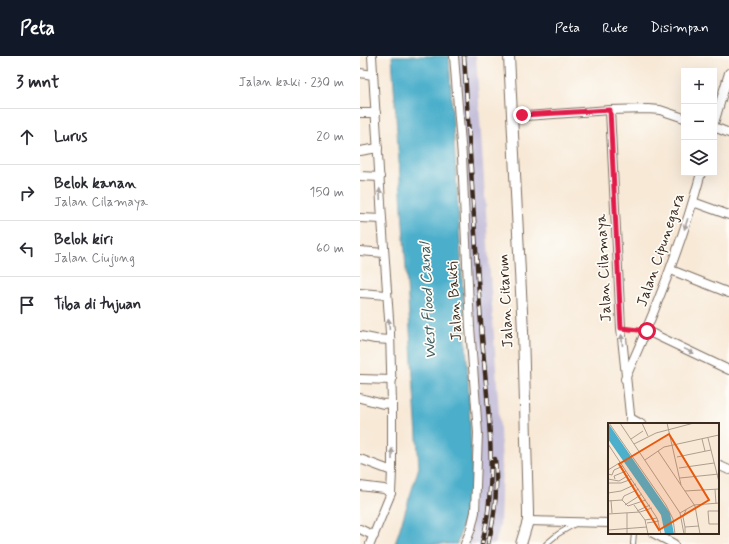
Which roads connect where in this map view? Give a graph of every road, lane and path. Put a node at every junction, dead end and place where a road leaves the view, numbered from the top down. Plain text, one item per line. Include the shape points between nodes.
1 (372, 56) edge
2 (454, 56) edge
3 (509, 56) edge
4 (360, 73) edge
5 (729, 73) edge
6 (373, 75) junction
7 (610, 110) junction
8 (717, 112) edge
9 (360, 113) edge
10 (376, 113) junction
11 (512, 117) junction
12 (681, 117) edge
13 (717, 129) edge
14 (729, 133) edge
15 (378, 148) junction
16 (360, 151) edge
17 (360, 176) edge
18 (699, 176) edge
19 (380, 177) junction
20 (693, 202) junction
21 (729, 215) edge
22 (360, 218) edge
23 (382, 219) junction
24 (360, 251) edge
25 (384, 253) junction
26 (671, 270) junction
27 (360, 293) edge
28 (729, 293) edge
29 (387, 295) junction
30 (621, 328) junction
31 (647, 331) junction
32 (360, 336) edge
33 (390, 340) junction
34 (729, 370) edge
35 (360, 379) edge
36 (625, 379) junction
37 (392, 380) junction
38 (360, 398) edge
39 (392, 403) junction
40 (630, 421) edge
41 (360, 460) edge
42 (719, 467) edge
43 (729, 470) edge
44 (392, 471) junction
45 (360, 486) edge
46 (391, 493) junction
47 (528, 521) junction
48 (581, 522) junction
49 (608, 523) edge
50 (360, 529) edge
51 (634, 534) edge
52 (655, 534) edge
53 (372, 540) edge
54 (465, 544) edge
55 (521, 544) edge
56 (546, 544) edge
57 (633, 544) edge
58 (674, 544) edge

1 - 6 street
2 - 54 street, Jalan Bakti via 478,433 475,512
3 - 11 street, Jalan Citarum
4 - 6 street
5 - 8 street
6 - 10 street
7 - 11 street
7 - 12 street via 660,110
7 - 30 street, Jalan Cilamaya
9 - 10 street
10 - 15 street
11 - 47 street, Jalan Citarum via 523,331
13 - 14 street
15 - 16 street
15 - 19 street
17 - 19 street
18 - 20 street, Jalan Cipunegara
23 -> 19 street
20 - 21 street
20 -> 26 street, Jalan Cipunegara
22 - 23 street
23 - 25 street
24 - 25 street
25 - 29 street
26 - 28 street
26 - 31 street, Jalan Cipunegara
27 - 29 street
33 -> 29 street
30 - 31 path
36 -> 30 street, Jalan Cilamaya
31 -> 34 street
31 - 36 street, Jalan Cipunegara
32 - 33 street
33 - 37 street
35 - 37 street
36 - 40 street, Jalan Cilamaya
37 - 39 street
38 - 39 street via 383,404
44 -> 39 street
41 - 44 street
42 - 43 street
44 - 46 street
45 - 46 street via 384,489
46 - 53 street
47 - 48 street
47 - 55 street, Jalan Citarum
48 - 49 street
48 - 56 lane via 568,527
50 - 53 street
51 - 57 lane
52 - 58 street

